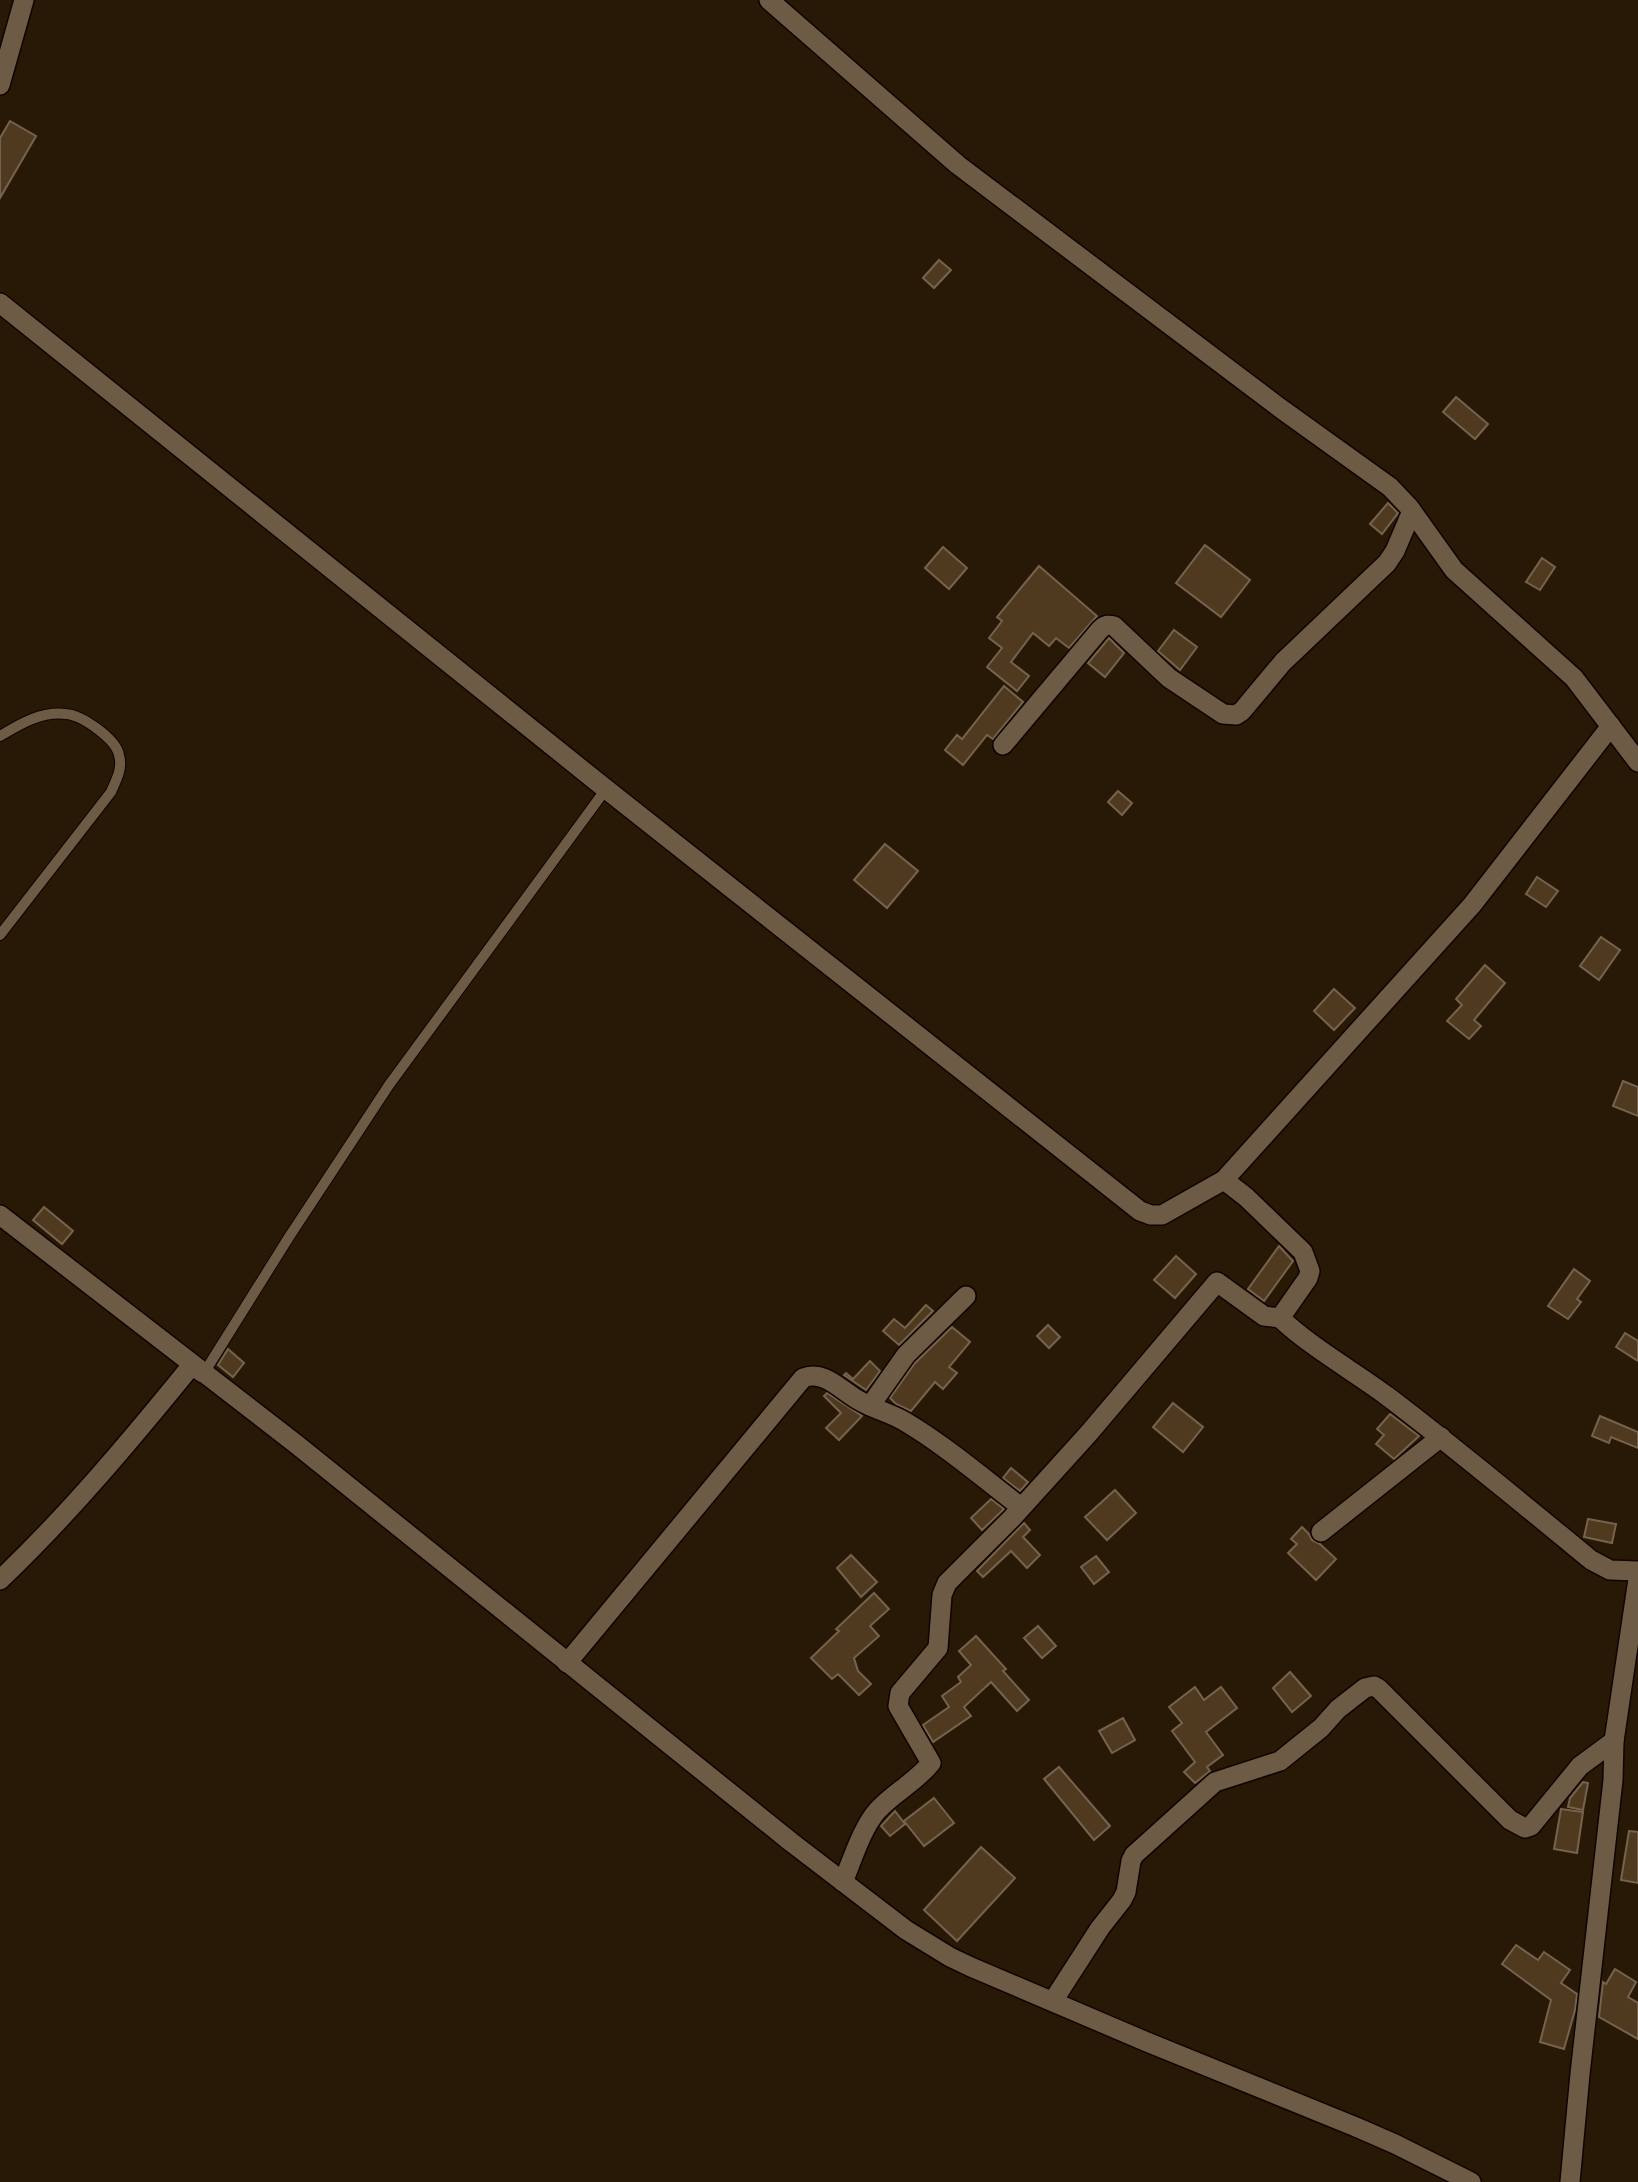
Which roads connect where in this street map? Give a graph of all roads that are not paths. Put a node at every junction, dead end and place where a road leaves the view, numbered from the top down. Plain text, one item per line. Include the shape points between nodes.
1 (24, 0) edge
2 (769, 0) edge
3 (5, 50) edge
4 (0, 85) edge
5 (0, 303) edge
6 (1412, 510) junction
7 (1611, 726) junction
8 (0, 736) edge
9 (1003, 745) dead end
10 (1638, 762) edge
11 (606, 789) junction
12 (0, 935) edge
13 (1224, 1180) junction
14 (0, 1215) edge
15 (966, 1296) dead end
16 (1280, 1318) junction
17 (193, 1372) junction
18 (870, 1406) junction
19 (1441, 1437) junction
20 (1021, 1507) junction
21 (1321, 1532) dead end
22 (1638, 1571) edge
23 (1638, 1579) edge
24 (0, 1580) edge
25 (567, 1663) junction
26 (1614, 1741) junction
27 (843, 1882) junction
28 (1053, 2001) junction
29 (1471, 2182) edge
30 (1570, 2182) edge

1 - 3 street
2 - 6 street via 958,165 1390,487
3 - 4 street
5 - 11 street
6 - 7 street via 1446,560 1574,678
6 - 9 street via 1387,563 1236,715 1223,714 1169,678 1109,625 1098,632
7 - 10 street
7 - 13 street via 1472,905
8 - 12 lane via 41,715 66,713 109,739 119,753 120,769 111,792
11 - 13 street via 1140,1211 1162,1215
11 - 17 lane via 389,1085
13 - 16 street via 1303,1252 1308,1278
14 - 17 street
15 - 18 street via 906,1355
16 - 19 street
16 - 20 street via 1264,1316 1217,1282
17 - 24 street
17 - 25 street via 419,1542
18 - 20 street via 916,1429
18 - 25 street via 824,1378 803,1378
19 - 21 street
19 - 22 street via 1591,1560 1610,1570
20 - 27 street via 944,1588 938,1648 898,1700 931,1763 877,1811
23 - 26 street
25 - 27 street
26 - 28 street via 1580,1766 1525,1828 1510,1820 1379,1689 1365,1688 1280,1761 1214,1782 1134,1856 1122,1900
26 - 30 street
27 - 28 street via 950,1957
28 - 29 street via 1356,2127

